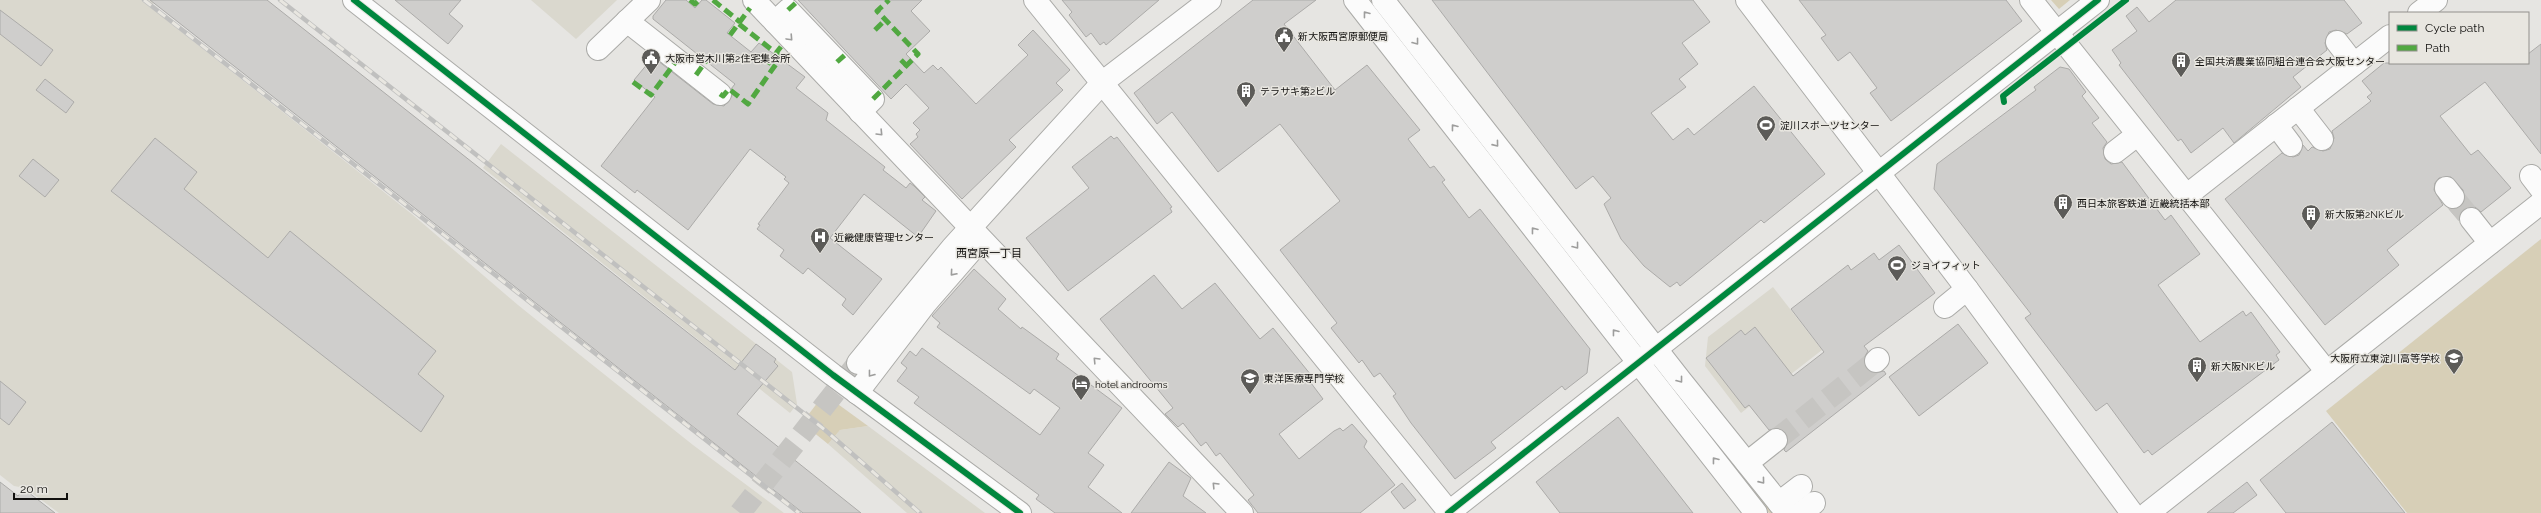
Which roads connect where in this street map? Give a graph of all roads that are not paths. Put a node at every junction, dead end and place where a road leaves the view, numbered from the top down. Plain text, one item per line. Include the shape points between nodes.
1 (354, 0) edge
2 (649, 0) edge
3 (754, 0) edge
4 (1035, 0) edge
5 (1210, 0) edge
6 (1355, 0) edge
7 (1383, 0) edge
8 (1747, 0) edge
9 (2031, 0) edge
10 (2098, 0) edge
11 (2436, 0) edge
12 (2420, 12) edge
13 (627, 21) junction
14 (2057, 32) junction
15 (2389, 37) edge
16 (2337, 42) dead end
17 (598, 49) dead end
18 (2354, 64) junction
19 (1103, 82) junction
20 (720, 94) dead end
21 (2298, 108) junction
22 (2276, 125) junction
23 (2137, 135) junction
24 (2322, 139) dead end
25 (2291, 145) dead end
26 (2115, 152) dead end
27 (1880, 173) junction
28 (2186, 196) junction
29 (2541, 203) edge
30 (2471, 220) tunnel mouth
31 (972, 227) junction
32 (2490, 243) junction
33 (1967, 289) junction
34 (1945, 307) dead end
35 (1656, 349) junction
36 (858, 363) tunnel mouth
37 (1638, 363) junction
38 (2327, 372) junction
39 (833, 375) junction
40 (857, 393) junction
41 (1776, 440) tunnel mouth
42 (1747, 463) junction
43 (1801, 486) dead end
44 (1783, 508) edge
45 (1747, 510) edge
46 (1020, 513) edge
47 (1242, 513) edge
48 (1449, 513) edge
49 (2132, 513) edge
50 (2148, 513) edge

1 - 39 street
2 - 13 street
3 -> 31 street
4 - 19 street
5 - 19 street
37 -> 6 street
7 -> 35 street
8 - 27 street
9 - 14 street
10 - 14 street
11 - 12 street
13 - 17 street
13 - 20 street
14 - 23 street
14 - 27 street
15 - 18 street
16 - 18 street
18 - 21 street
19 - 31 street
19 - 48 street
21 - 22 street
21 - 24 street
22 - 25 street
22 - 28 street
23 - 26 street
23 - 28 street
27 - 33 street
27 - 35 street
28 - 38 street
29 - 32 street
30 - 32 street
31 - 36 street via 914,292
31 - 39 street via 943,241
31 -> 40 street via 971,251 925,304
47 -> 31 street
32 - 38 street
33 - 34 street
33 - 49 street
35 - 37 street
35 -> 42 street
45 -> 37 street
37 - 48 street
38 - 50 street
39 - 40 street
40 - 46 street
41 - 42 street
42 -> 44 street
43 - 44 street

